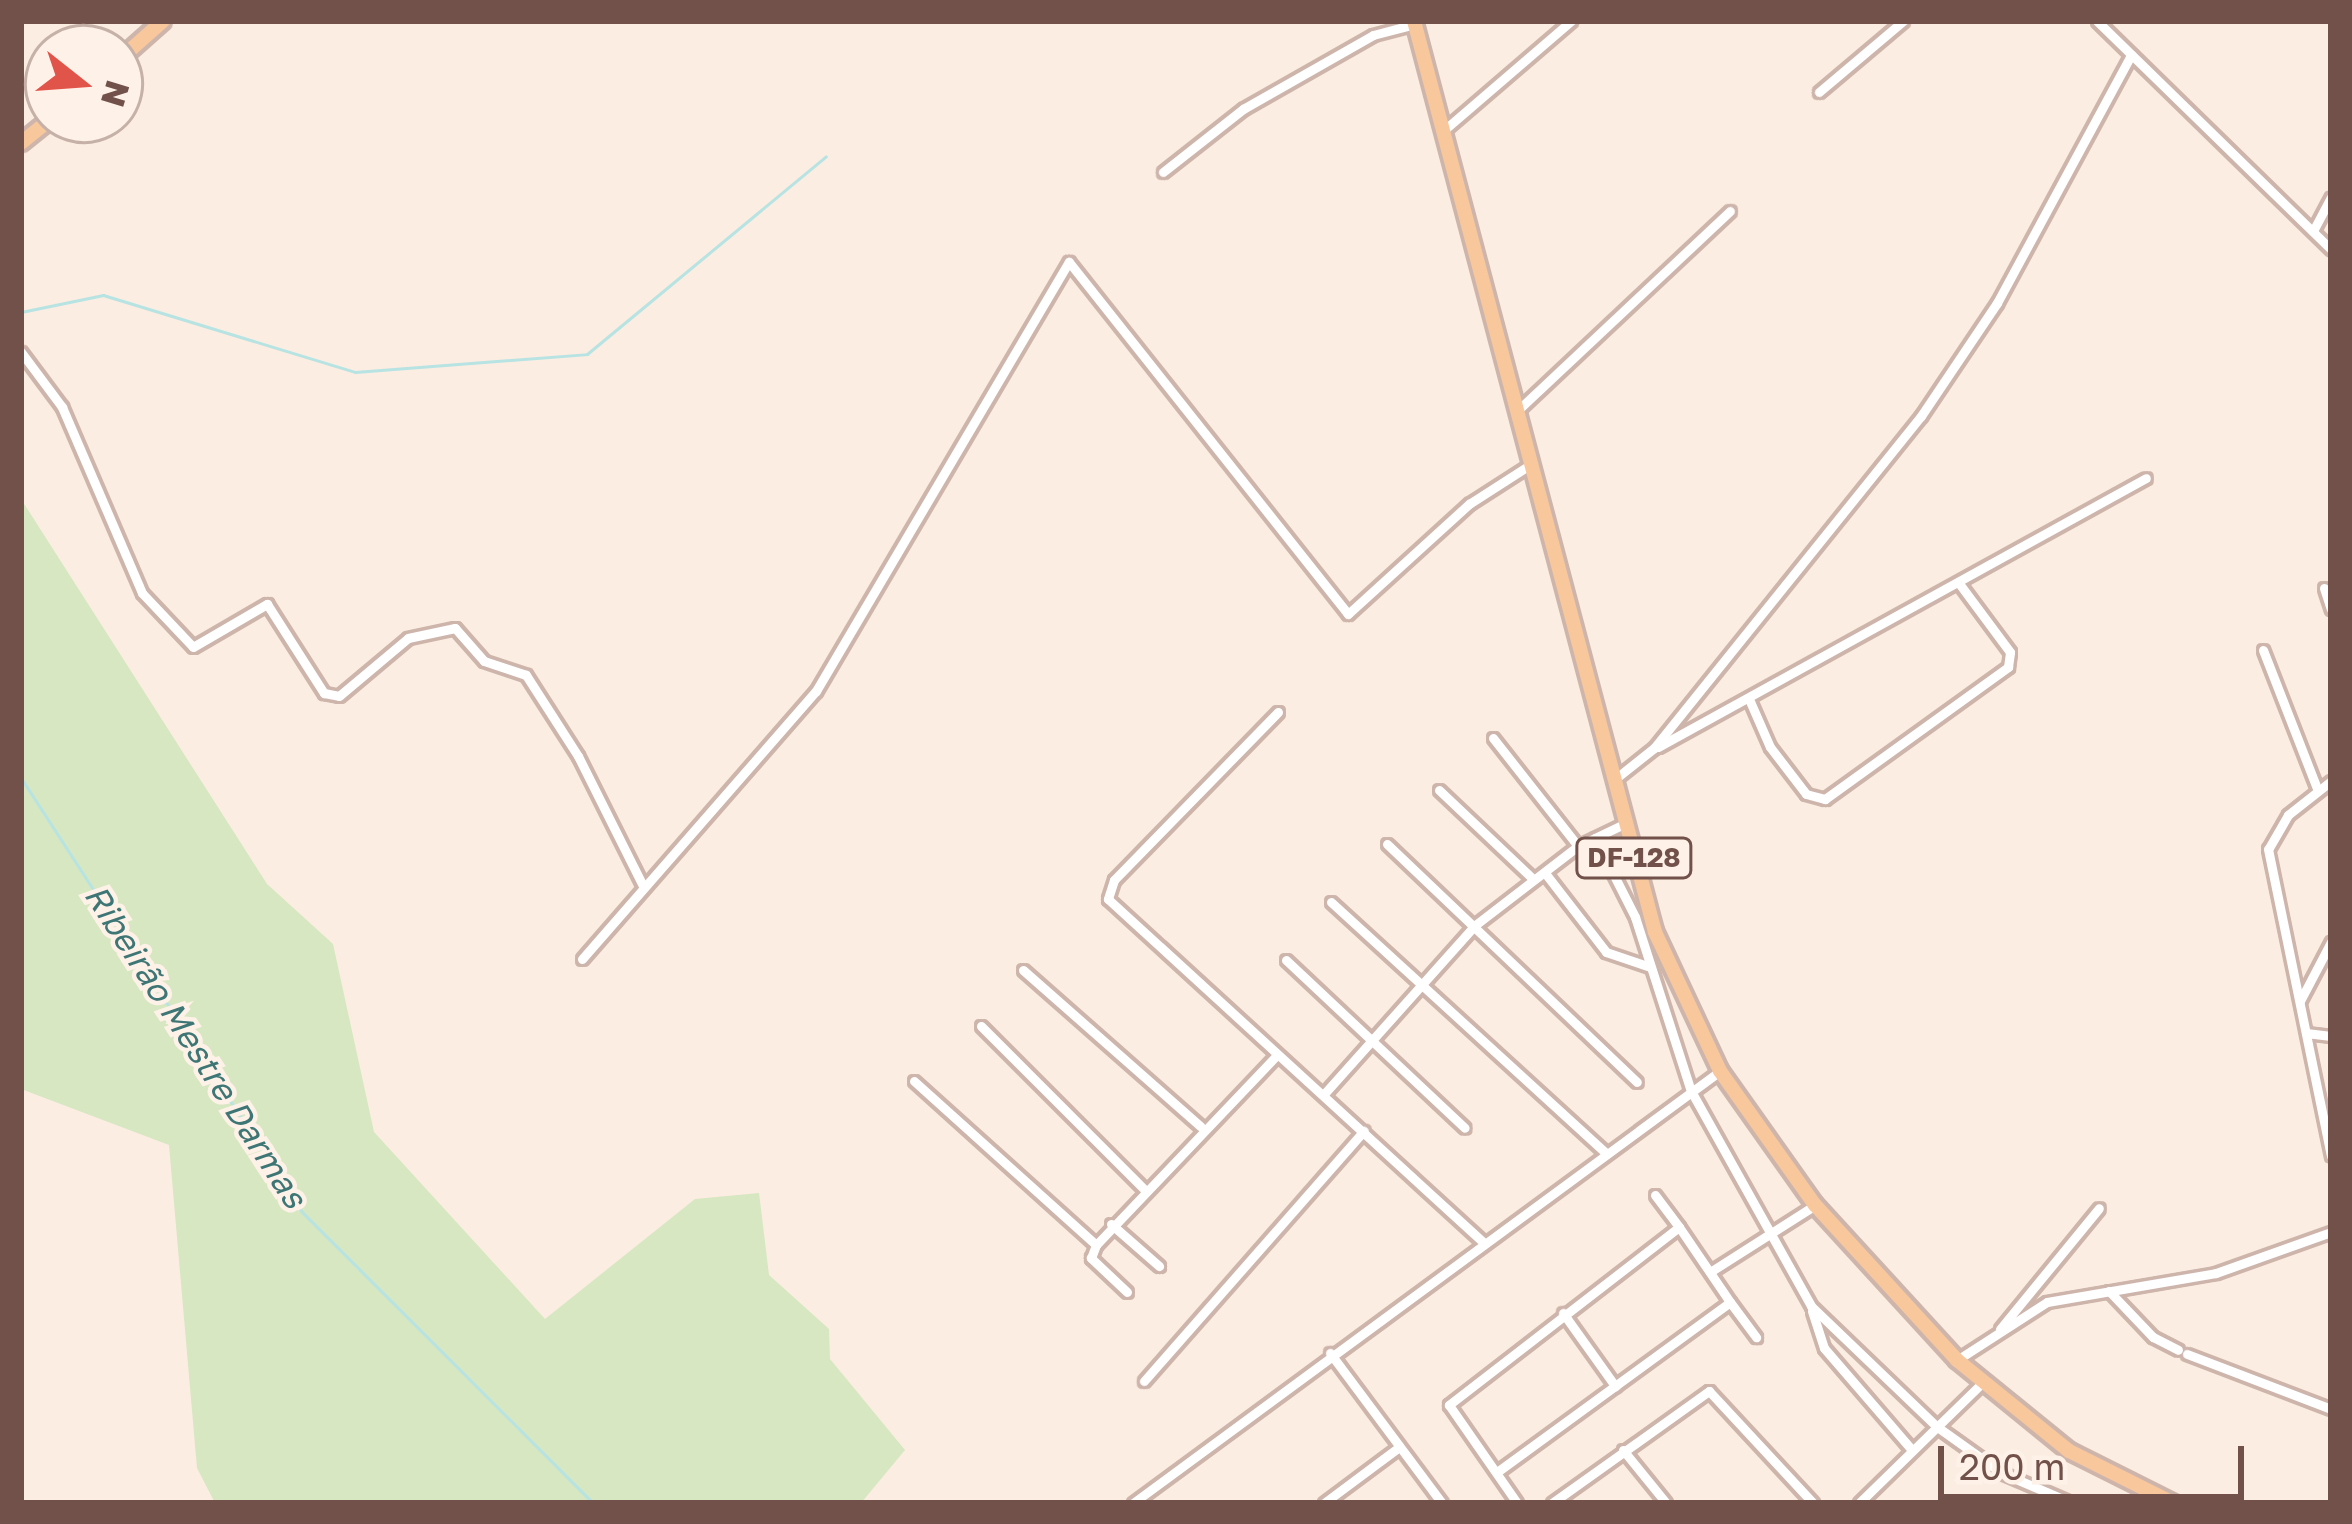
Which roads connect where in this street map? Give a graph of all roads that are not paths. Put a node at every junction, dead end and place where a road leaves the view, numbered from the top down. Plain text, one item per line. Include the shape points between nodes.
1 (1571, 21) edge
2 (1903, 21) edge
3 (2097, 21) edge
4 (1414, 22) edge
5 (2131, 56) junction
6 (1819, 92) dead end
7 (1443, 131) junction
8 (1163, 172) dead end
9 (2331, 197) edge
10 (1730, 211) dead end
11 (2313, 231) junction
12 (2331, 249) edge
13 (21, 352) edge
14 (1517, 410) junction
15 (1531, 464) junction
16 (2146, 478) dead end
17 (1958, 582) junction
18 (2324, 588) dead end
19 (2331, 609) edge
20 (2263, 650) dead end
21 (1749, 699) junction
22 (1278, 712) dead end
23 (1493, 738) dead end
24 (1654, 748) junction
25 (1613, 781) junction
26 (2331, 781) edge
27 (1439, 790) dead end
28 (2318, 791) junction
29 (1624, 824) junction
30 (1595, 838) junction
31 (1387, 844) dead end
32 (1578, 846) junction
33 (1545, 873) junction
34 (1532, 878) junction
35 (643, 886) junction
36 (1331, 902) dead end
37 (1474, 926) junction
38 (2331, 942) edge
39 (583, 959) dead end
40 (1286, 960) dead end
41 (1650, 968) junction
42 (1023, 970) dead end
43 (1425, 982) junction
44 (2300, 1001) junction
45 (981, 1026) dead end
46 (2306, 1034) junction
47 (2331, 1036) edge
48 (1370, 1043) junction
49 (1276, 1056) junction
50 (1720, 1071) junction
51 (914, 1081) dead end
52 (1637, 1082) dead end
53 (1691, 1091) junction
54 (1324, 1094) junction
55 (1201, 1127) junction
56 (1465, 1128) dead end
57 (1364, 1131) junction
58 (1606, 1153) junction
59 (2331, 1156) edge
60 (1144, 1189) junction
61 (1655, 1195) dead end
62 (1815, 1205) junction
63 (2099, 1208) dead end
64 (1112, 1224) junction
65 (1679, 1227) junction
66 (2331, 1232) edge
67 (1774, 1234) junction
68 (1483, 1242) junction
69 (1096, 1245) junction
70 (1159, 1266) dead end
71 (1710, 1272) junction
72 (2109, 1291) junction
73 (1127, 1292) dead end
74 (1730, 1302) junction
75 (1811, 1306) junction
76 (1563, 1313) junction
77 (1994, 1336) junction
78 (1756, 1337) dead end
79 (1330, 1353) junction
80 (1957, 1360) junction
81 (1144, 1381) dead end
82 (1982, 1383) junction
83 (1615, 1386) junction
84 (2331, 1409) edge
85 (1936, 1426) junction
86 (1399, 1447) junction
87 (1623, 1450) junction
88 (1912, 1450) junction
89 (1497, 1472) junction
90 (1147, 1499) edge
91 (2166, 1502) edge
92 (1133, 1503) edge
93 (1324, 1503) edge
94 (1442, 1503) edge
95 (1517, 1503) edge
96 (1552, 1503) edge
97 (1666, 1503) edge
98 (1813, 1503) edge
99 (1859, 1503) edge
100 (2072, 1503) edge

1 - 7 street
2 - 6 street
3 - 5 street
4 - 7 main road, DF-128 / DF-128
4 - 8 street via 1372,35 1243,110
5 - 11 street
5 - 24 street via 1997,303 1921,416
7 - 14 main road, DF-128 / DF-128
9 - 11 street
10 - 14 street
11 - 12 street
13 - 35 street via 62,407 142,593 193,647 268,604 324,693 338,696 408,638 455,628 484,661 526,676 578,756
14 - 15 main road, DF-128 / DF-128
15 - 25 main road, DF-128 / DF-128
15 - 35 street via 1469,504 1348,614 1069,262 816,691
16 - 17 street
17 - 21 street
17 - 21 street via 2010,652 2008,667 1825,799 1806,794 1770,747
18 - 19 street
20 - 28 street
21 - 24 street
22 - 49 street via 1114,880 1108,899
23 - 32 street
24 - 25 street
25 - 29 main road, DF-128 / DF-128
26 - 28 street
27 - 34 street
28 - 44 street via 2269,838
29 - 30 street
29 - 50 main road, DF-128 / DF-128 via 1654,932
30 - 32 street
30 - 41 street
31 - 37 street
32 - 33 street
33 - 34 street
33 - 41 street via 1606,952
34 - 37 street
35 - 39 street
36 - 43 street
37 - 43 street
37 - 52 street
38 - 44 street
40 - 48 street
41 - 53 street
42 - 55 street
43 - 48 street
43 - 58 street
44 - 46 street
45 - 60 street
46 - 47 street
46 - 59 street
48 - 54 street
48 - 56 street
49 - 54 street
49 - 55 street
50 - 53 street
50 - 62 main road, DF-128 / DF-128
51 - 69 street
53 - 58 street
53 - 67 street
54 - 57 street
55 - 60 street
57 - 68 street
57 - 81 street
58 - 68 street
60 - 64 street
61 - 65 street
62 - 67 street
62 - 80 main road, DF-128 / DF-128
63 - 77 street
64 - 69 street
64 - 70 street
65 - 71 street
65 - 76 street
66 - 72 street via 2216,1273
67 - 71 street
67 - 75 street
68 - 79 street
69 - 73 street via 1090,1258
71 - 74 street
72 - 77 street via 2047,1302
72 - 84 street via 2153,1337
74 - 78 street
74 - 83 street
75 - 85 street
75 - 88 street via 1824,1348
76 - 83 street
76 - 89 street via 1450,1405
77 - 80 street
79 - 86 street
79 - 90 street
80 - 82 main road, DF-128 / DF-128
82 - 85 street
82 - 91 main road, DF-128 / DF-128 via 2069,1451
83 - 89 street
85 - 88 street
85 - 100 street via 2002,1473
86 - 93 street
86 - 94 street
87 - 96 street
87 - 97 street
87 - 98 street via 1709,1391
88 - 99 street
89 - 95 street
90 - 92 street

